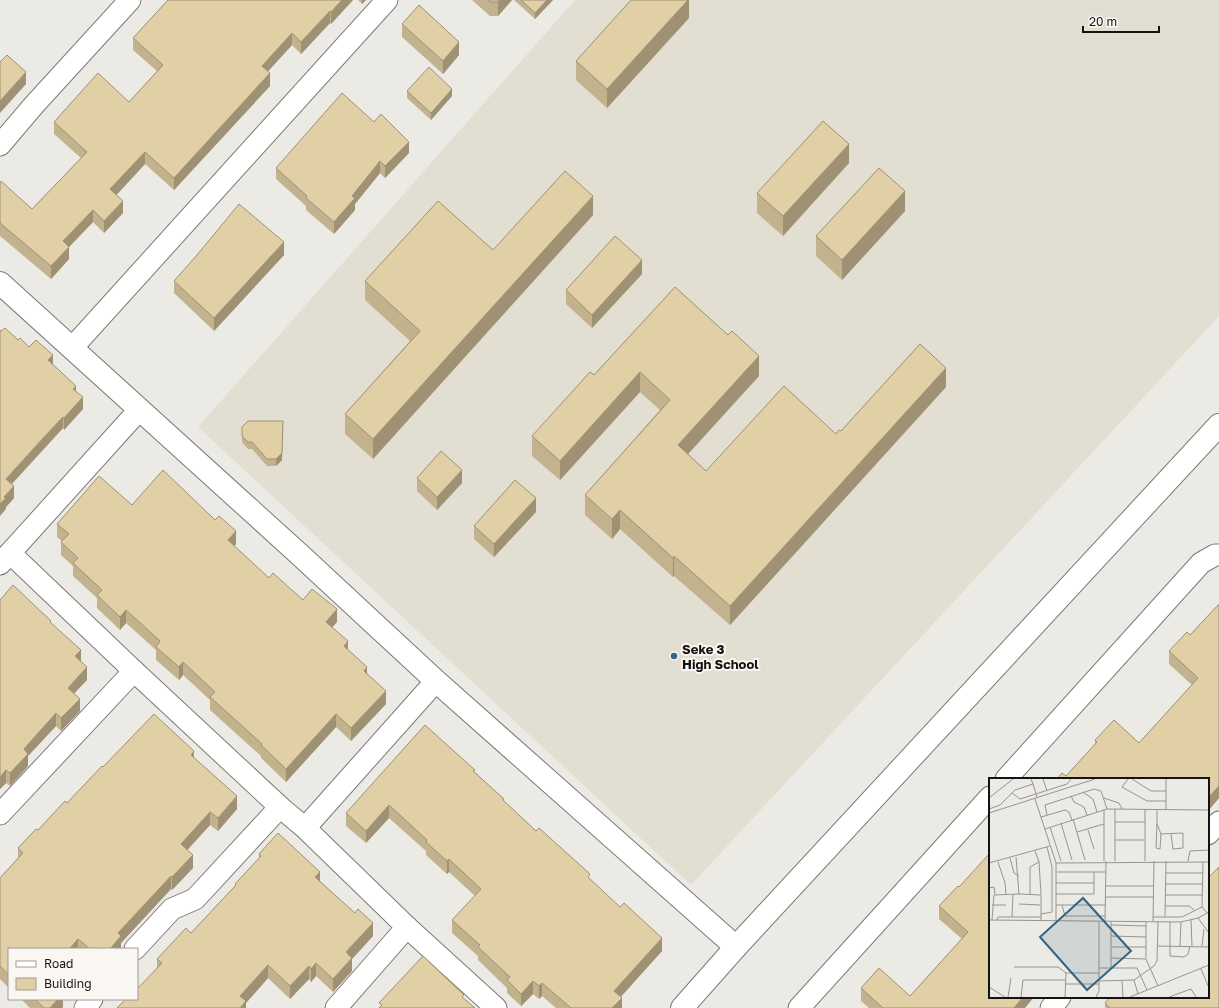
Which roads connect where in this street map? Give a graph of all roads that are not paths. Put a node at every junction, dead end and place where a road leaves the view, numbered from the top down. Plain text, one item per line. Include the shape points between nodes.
1 (130, 0) edge
2 (387, 0) edge
3 (0, 145) edge
4 (0, 283) edge
5 (72, 348) junction
6 (139, 410) junction
7 (1219, 425) edge
8 (1219, 555) edge
9 (5, 559) edge
10 (134, 672) junction
11 (436, 681) junction
12 (1007, 778) edge
13 (989, 798) edge
14 (280, 807) junction
15 (0, 814) edge
16 (1219, 822) edge
17 (305, 828) junction
18 (1209, 833) edge
19 (407, 927) junction
20 (736, 947) junction
21 (136, 948) edge
22 (1059, 998) edge
23 (91, 1000) edge
24 (85, 1008) edge
25 (336, 1008) edge
26 (496, 1008) edge
27 (682, 1008) edge
28 (799, 1008) edge
29 (1051, 1008) edge

1 - 3 street
2 - 5 street
4 - 5 street
5 - 6 street
6 - 9 street
6 - 11 street
7 - 20 street
8 - 12 street via 1201,563
9 - 10 street
10 - 14 street
10 - 15 street
11 - 17 street
11 - 20 street
13 - 28 street
14 - 17 street
14 - 21 street via 195,899 172,909
16 - 18 street
17 - 19 street
19 - 25 street
19 - 26 street
20 - 27 street
22 - 29 street
23 - 24 street

